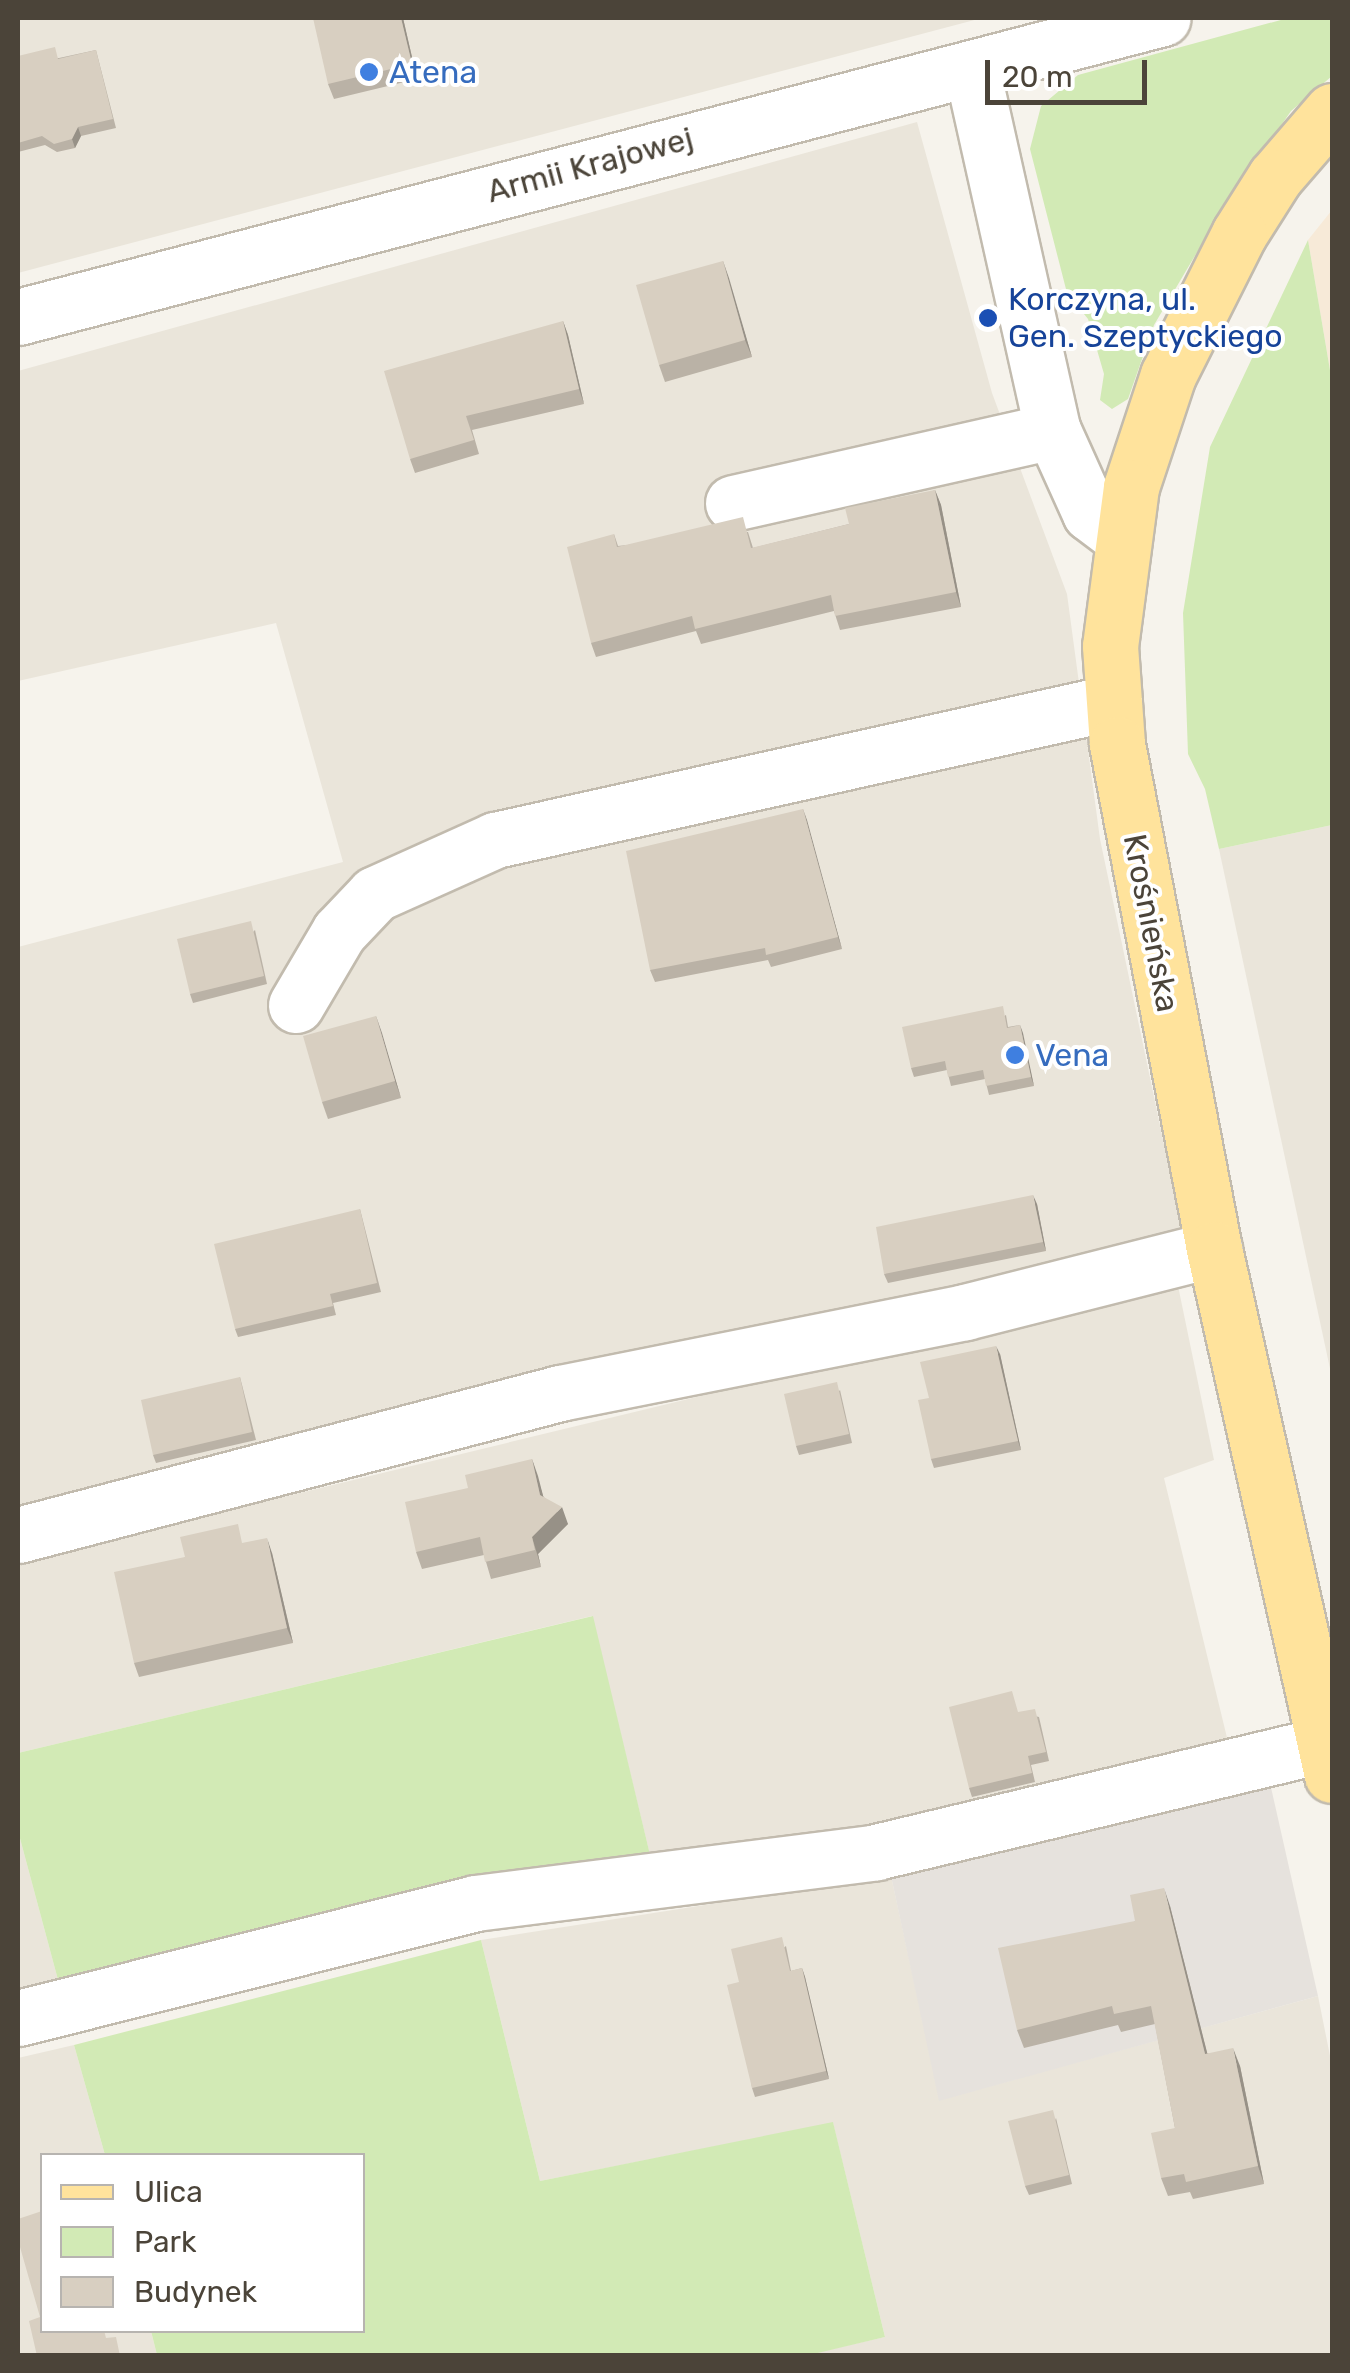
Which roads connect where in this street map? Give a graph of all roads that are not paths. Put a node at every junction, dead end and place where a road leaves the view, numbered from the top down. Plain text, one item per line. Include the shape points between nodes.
1 (1163, 18) edge
2 (972, 70) junction
3 (1332, 111) edge
4 (18, 317) edge
5 (1053, 432) junction
6 (734, 504) dead end
7 (1121, 536) junction
8 (1114, 702) junction
9 (296, 1005) dead end
10 (1214, 1249) junction
11 (18, 1535) edge
12 (1329, 1760) edge
13 (18, 2018) edge

1 - 2 street, Armii Krajowej
2 - 4 street, Armii Krajowej
2 - 5 street
3 - 7 main road, Krośnieńska via 1275,178 1200,303 1168,375
5 - 6 street
5 - 7 street via 1090,513
7 - 8 main road, Krośnieńska via 1110,646
8 - 9 street via 495,840 375,894 338,932
8 - 10 main road, Krośnieńska via 1116,744
10 - 11 street via 965,1312 560,1393
10 - 12 main road, Krośnieńska
12 - 13 street via 876,1852 475,1903

